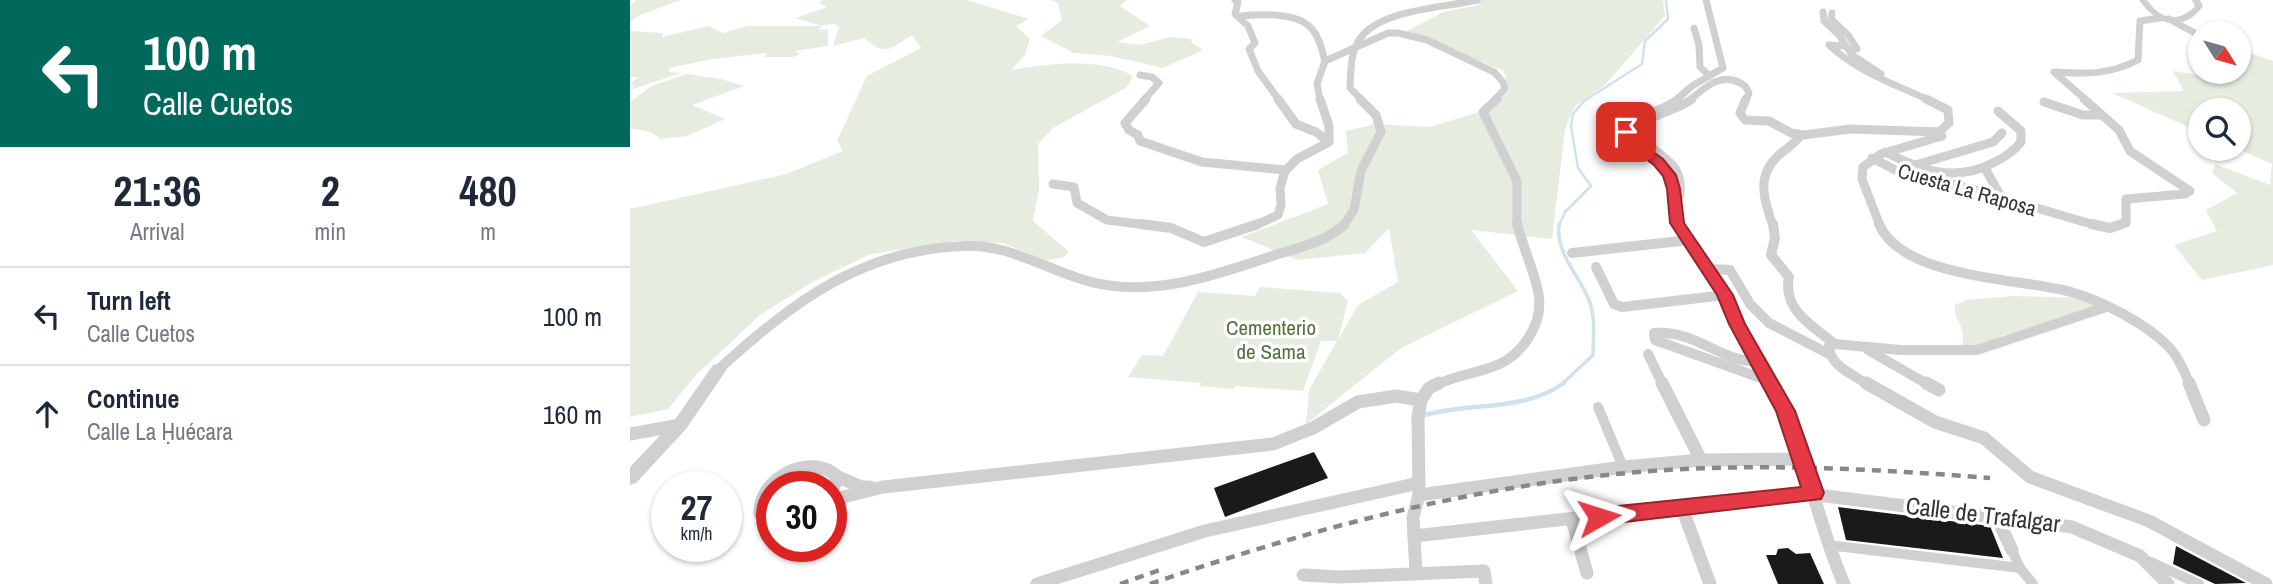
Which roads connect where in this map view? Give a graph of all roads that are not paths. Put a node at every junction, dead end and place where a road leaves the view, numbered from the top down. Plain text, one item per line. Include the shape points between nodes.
1 (1236, 0) edge
2 (1477, 0) edge
3 (1706, 0) edge
4 (2143, 0) edge
5 (2196, 0) edge
6 (1824, 12) dead end
7 (1832, 13) dead end
8 (1240, 16) junction
9 (2164, 22) junction
10 (1694, 28) dead end
11 (2188, 30) edge
12 (1355, 47) junction
13 (1847, 48) junction
14 (1325, 61) junction
15 (1140, 75) dead end
16 (1710, 76) junction
17 (1901, 87) junction
18 (2044, 102) dead end
19 (1998, 111) dead end
20 (2101, 115) junction
21 (1939, 132) junction
22 (2002, 132) dead end
23 (1801, 135) junction
24 (1329, 142) junction
25 (1885, 152) junction
26 (1872, 158) junction
27 (1912, 166) junction
28 (1985, 168) junction
29 (1285, 170) junction
30 (1053, 184) dead end
31 (2002, 199) junction
32 (1673, 200) junction
33 (1689, 240) junction
34 (1572, 253) dead end
35 (1595, 267) dead end
36 (1709, 269) junction
37 (1725, 295) junction
38 (2106, 307) junction
39 (1865, 348) junction
40 (1832, 349) junction
41 (1648, 354) dead end
42 (1758, 362) junction
43 (719, 369) joint
44 (1766, 376) junction
45 (1939, 390) dead end
46 (1420, 400) junction
47 (1598, 407) dead end
48 (693, 408) junction
49 (2204, 420) dead end
50 (680, 425) junction
51 (658, 427) junction
52 (633, 433) edge
53 (665, 443) junction
54 (1701, 460) junction
55 (1805, 463) junction
56 (1623, 467) junction
57 (797, 471) edge
58 (835, 471) edge
59 (630, 478) edge
60 (847, 481) edge
61 (883, 487) junction
62 (1419, 489) junction
63 (1813, 493) junction
64 (847, 496) edge
65 (1682, 508) junction
66 (1997, 518) junction
67 (1572, 520) junction
68 (1414, 536) junction
69 (1828, 545) junction
70 (2012, 550) joint
71 (2146, 560) junction
72 (2020, 568) junction
73 (1416, 573) junction
74 (1303, 575) dead end
75 (1485, 577) edge
76 (1588, 579) edge
77 (1340, 580) edge
78 (1037, 584) edge
79 (1710, 584) edge
80 (1844, 584) edge
81 (2033, 584) edge
82 (2168, 584) edge
83 (2199, 584) edge
84 (2266, 584) edge

1 - 8 street via 1235,15
2 - 12 street via 1378,20 1365,28
3 - 16 street via 1723,68
4 - 9 street
5 - 9 street via 2195,13
6 - 13 street via 1824,21
7 - 13 street via 1831,19 1857,46
8 - 14 street via 1308,24
8 - 24 street via 1254,33 1255,43 1249,49 1276,97 1296,124
9 - 11 street
9 - 20 street via 2140,21 2143,37 2138,60 2132,64 2097,75 2054,72
10 - 16 street via 1700,67
12 - 14 street
12 - 43 street via 1350,88 1382,126 1380,139 1361,170 1354,215 1340,230 1197,281 1142,288 1085,281 992,248 906,253 868,264 802,297
12 - 46 street via 1388,33 1404,33 1494,72 1504,83 1501,95 1483,112 1517,181 1517,225 1539,293 1535,327 1513,356 1494,367 1447,379 1429,388
13 - 17 street
13 - 17 street via 1829,45 1853,66
14 - 24 street via 1318,76
15 - 29 street via 1159,83 1125,123 1140,141 1219,164
16 - 32 street via 1672,104 1637,118 1626,132 1629,141 1669,175
17 - 21 street via 1948,110 1950,123
18 - 20 street via 2083,115
19 - 28 street via 2016,124 2021,142
20 - 31 street, Cuesta La Raposa via 2119,130 2130,151 2190,191 2175,197 2126,199 2126,223 2120,226 2098,226
21 - 23 street via 1850,129
21 - 25 street via 1942,135
22 - 27 street via 1993,142
23 - 32 street via 1769,121 1745,120 1740,113 1747,88 1730,79 1710,81 1686,104 1644,122 1639,130 1682,178 1680,195
23 - 40 street via 1779,152 1765,173 1761,198 1775,229 1771,255 1789,277 1788,298
24 - 29 street
25 - 26 street
25 - 27 street
26 - 31 street, Cuesta La Raposa via 1913,178 1958,185
26 - 38 street via 1861,173 1864,186 1883,233 1894,246 1973,277 2069,291
27 - 28 street via 1954,176
28 - 31 street
29 - 30 street via 1278,215 1208,242 1160,226 1107,220 1077,204 1073,187
32 - 33 street via 1677,223
33 - 34 street
33 - 36 street
35 - 37 street via 1614,304 1622,307
36 - 37 street
36 - 40 street via 1730,270 1750,304 1769,323
37 - 42 street
38 - 39 street via 1977,350
38 - 49 street via 2163,342 2175,356
39 - 40 street
39 - 45 street
40 - 84 street via 1839,366 1935,422 1984,438 2030,477 2149,521
41 - 54 street
42 - 44 street
42 - 44 street via 1740,360 1669,330 1654,333 1655,340
43 - 48 street
44 - 55 street via 1789,417
46 - 61 street via 1368,397 1308,432 1273,444
46 - 62 street
47 - 56 street
48 - 50 street
48 - 51 street
50 - 51 street
50 - 53 street
51 - 52 street
52 - 53 street via 656,433
53 - 59 street
54 - 55 street
54 - 56 street
55 - 63 street
56 - 62 street
57 - 58 street via 825,466
60 - 61 street via 862,487
61 - 64 street
62 - 68 street
62 - 78 street via 1205,531
63 - 65 street, Calle de Trafalgar
63 - 66 street, Calle de Trafalgar
63 - 69 street
65 - 67 street, Calle de Trafalgar
65 - 79 street
66 - 70 street
66 - 71 street, Calle de Trafalgar via 2072,527
67 - 68 street, Calle de Trafalgar
67 - 76 street
68 - 73 street
69 - 72 street
69 - 80 street
70 - 72 street
71 - 82 street
71 - 83 street
72 - 81 street
73 - 75 street
73 - 77 street
74 - 77 street

